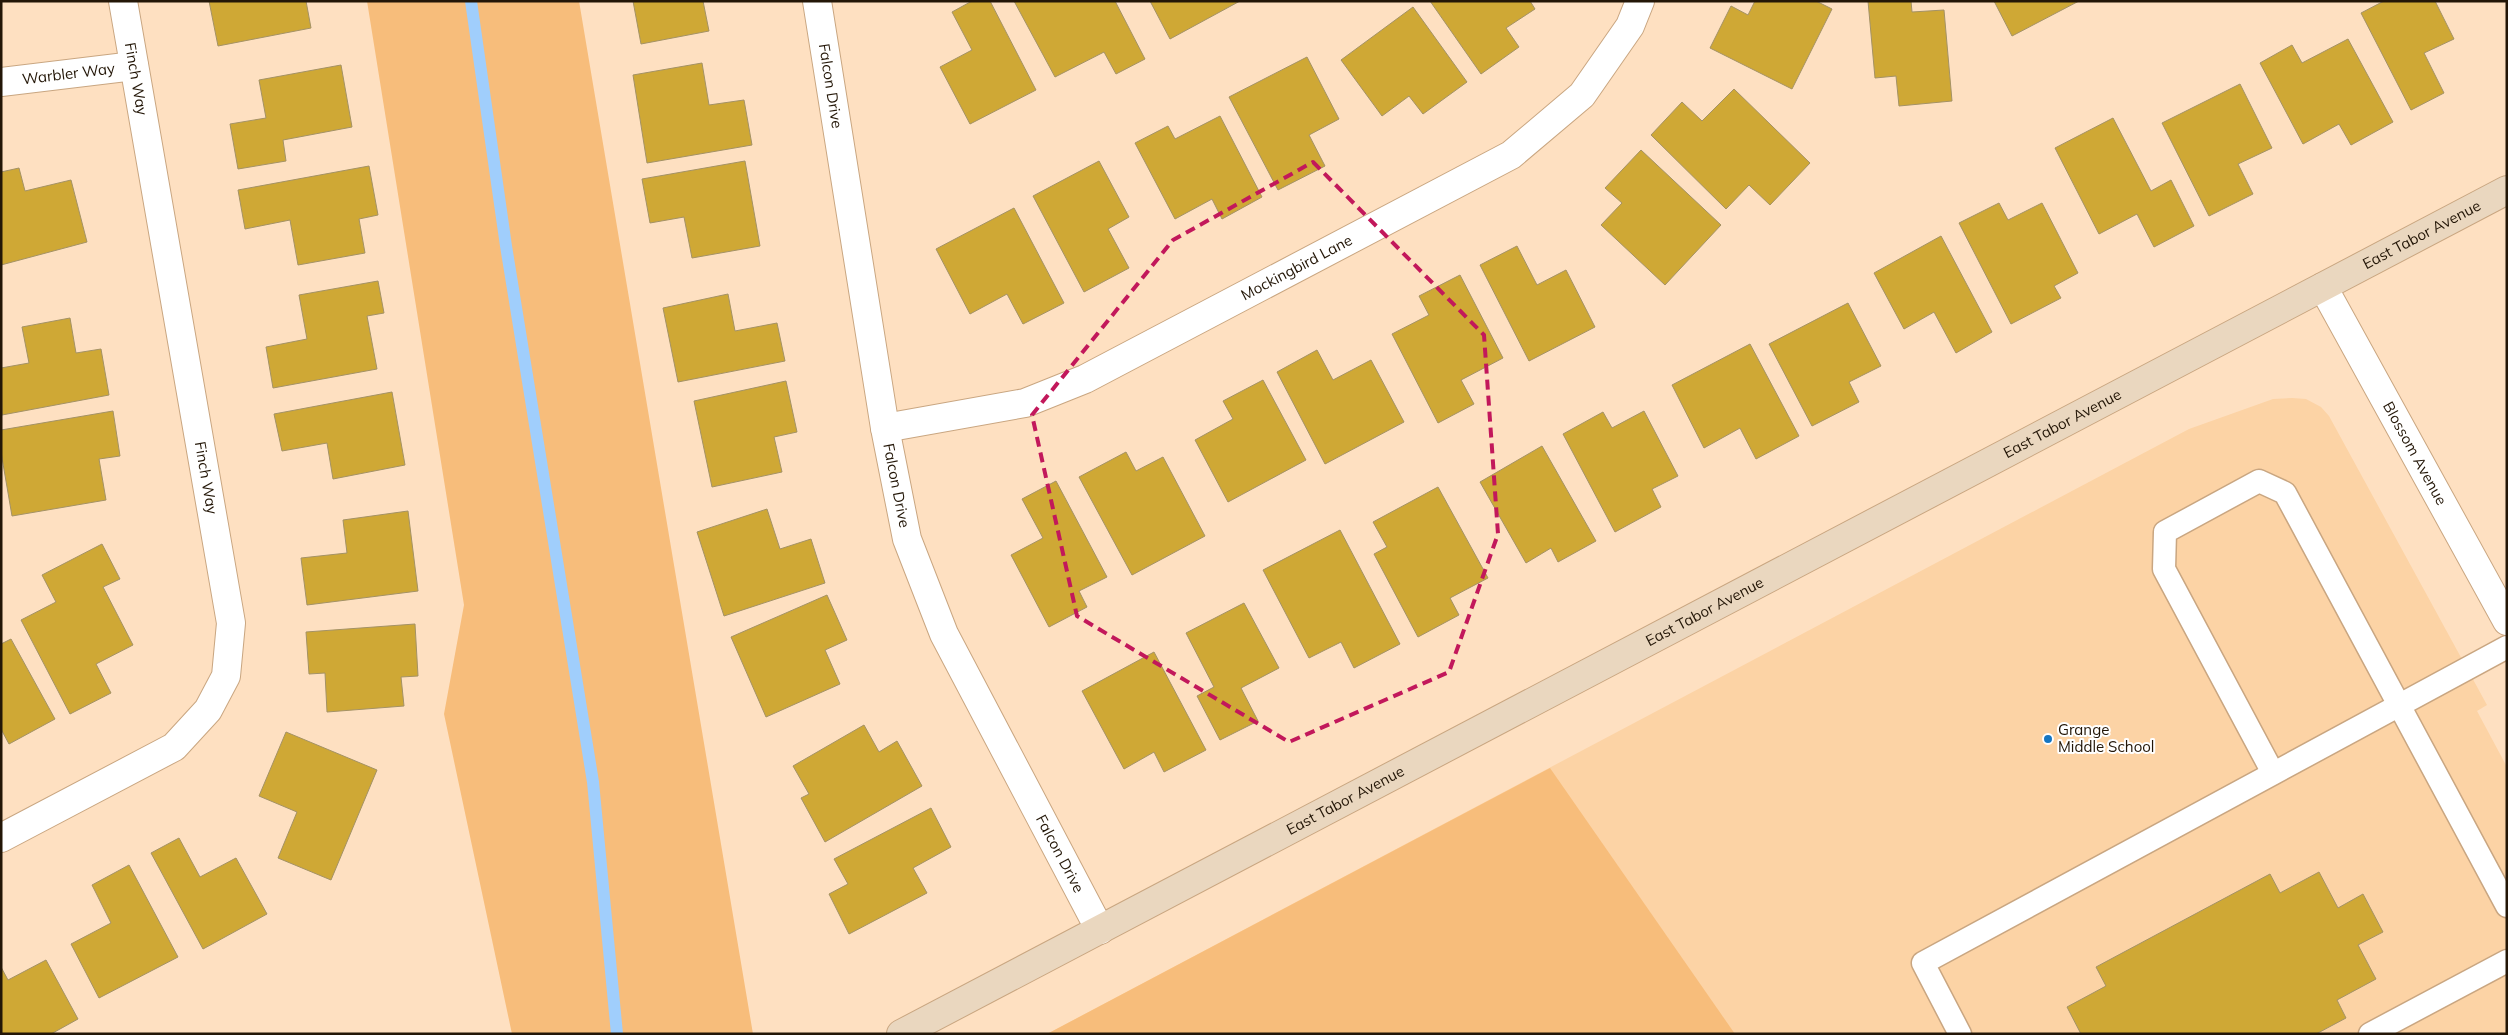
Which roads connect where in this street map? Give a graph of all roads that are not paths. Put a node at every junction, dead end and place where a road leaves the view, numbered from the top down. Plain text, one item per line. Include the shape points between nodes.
1 (123, 1) edge
2 (817, 1) edge
3 (1640, 1) edge
4 (134, 66) junction
5 (1, 82) edge
6 (2507, 190) edge
7 (2323, 287) junction
8 (885, 428) junction
9 (2507, 621) edge
10 (2507, 647) edge
11 (2399, 705) junction
12 (2273, 773) junction
13 (1, 838) edge
14 (2507, 906) edge
15 (1100, 930) junction
16 (2507, 961) edge
17 (901, 1034) edge
18 (1960, 1034) edge
19 (2370, 1034) edge

1 - 4 street, Finch Way
2 - 8 street, Falcon Drive
3 - 8 street, Mockingbird Lane via 1630,26 1582,95 1511,155 1085,379 1025,403
4 - 5 street, Warbler Way
4 - 13 street, Finch Way via 231,623 226,676 208,710 174,746
6 - 7 main road, East Tabor Avenue
7 - 9 street, Blossom Avenue
7 - 15 main road, East Tabor Avenue
8 - 15 street, Falcon Drive via 908,539 944,634
10 - 11 lane
11 - 12 lane
11 - 12 lane via 2285,493 2259,481 2173,527 2165,532 2164,569
11 - 14 lane
12 - 18 lane via 1923,962
15 - 17 main road, East Tabor Avenue
16 - 19 lane

